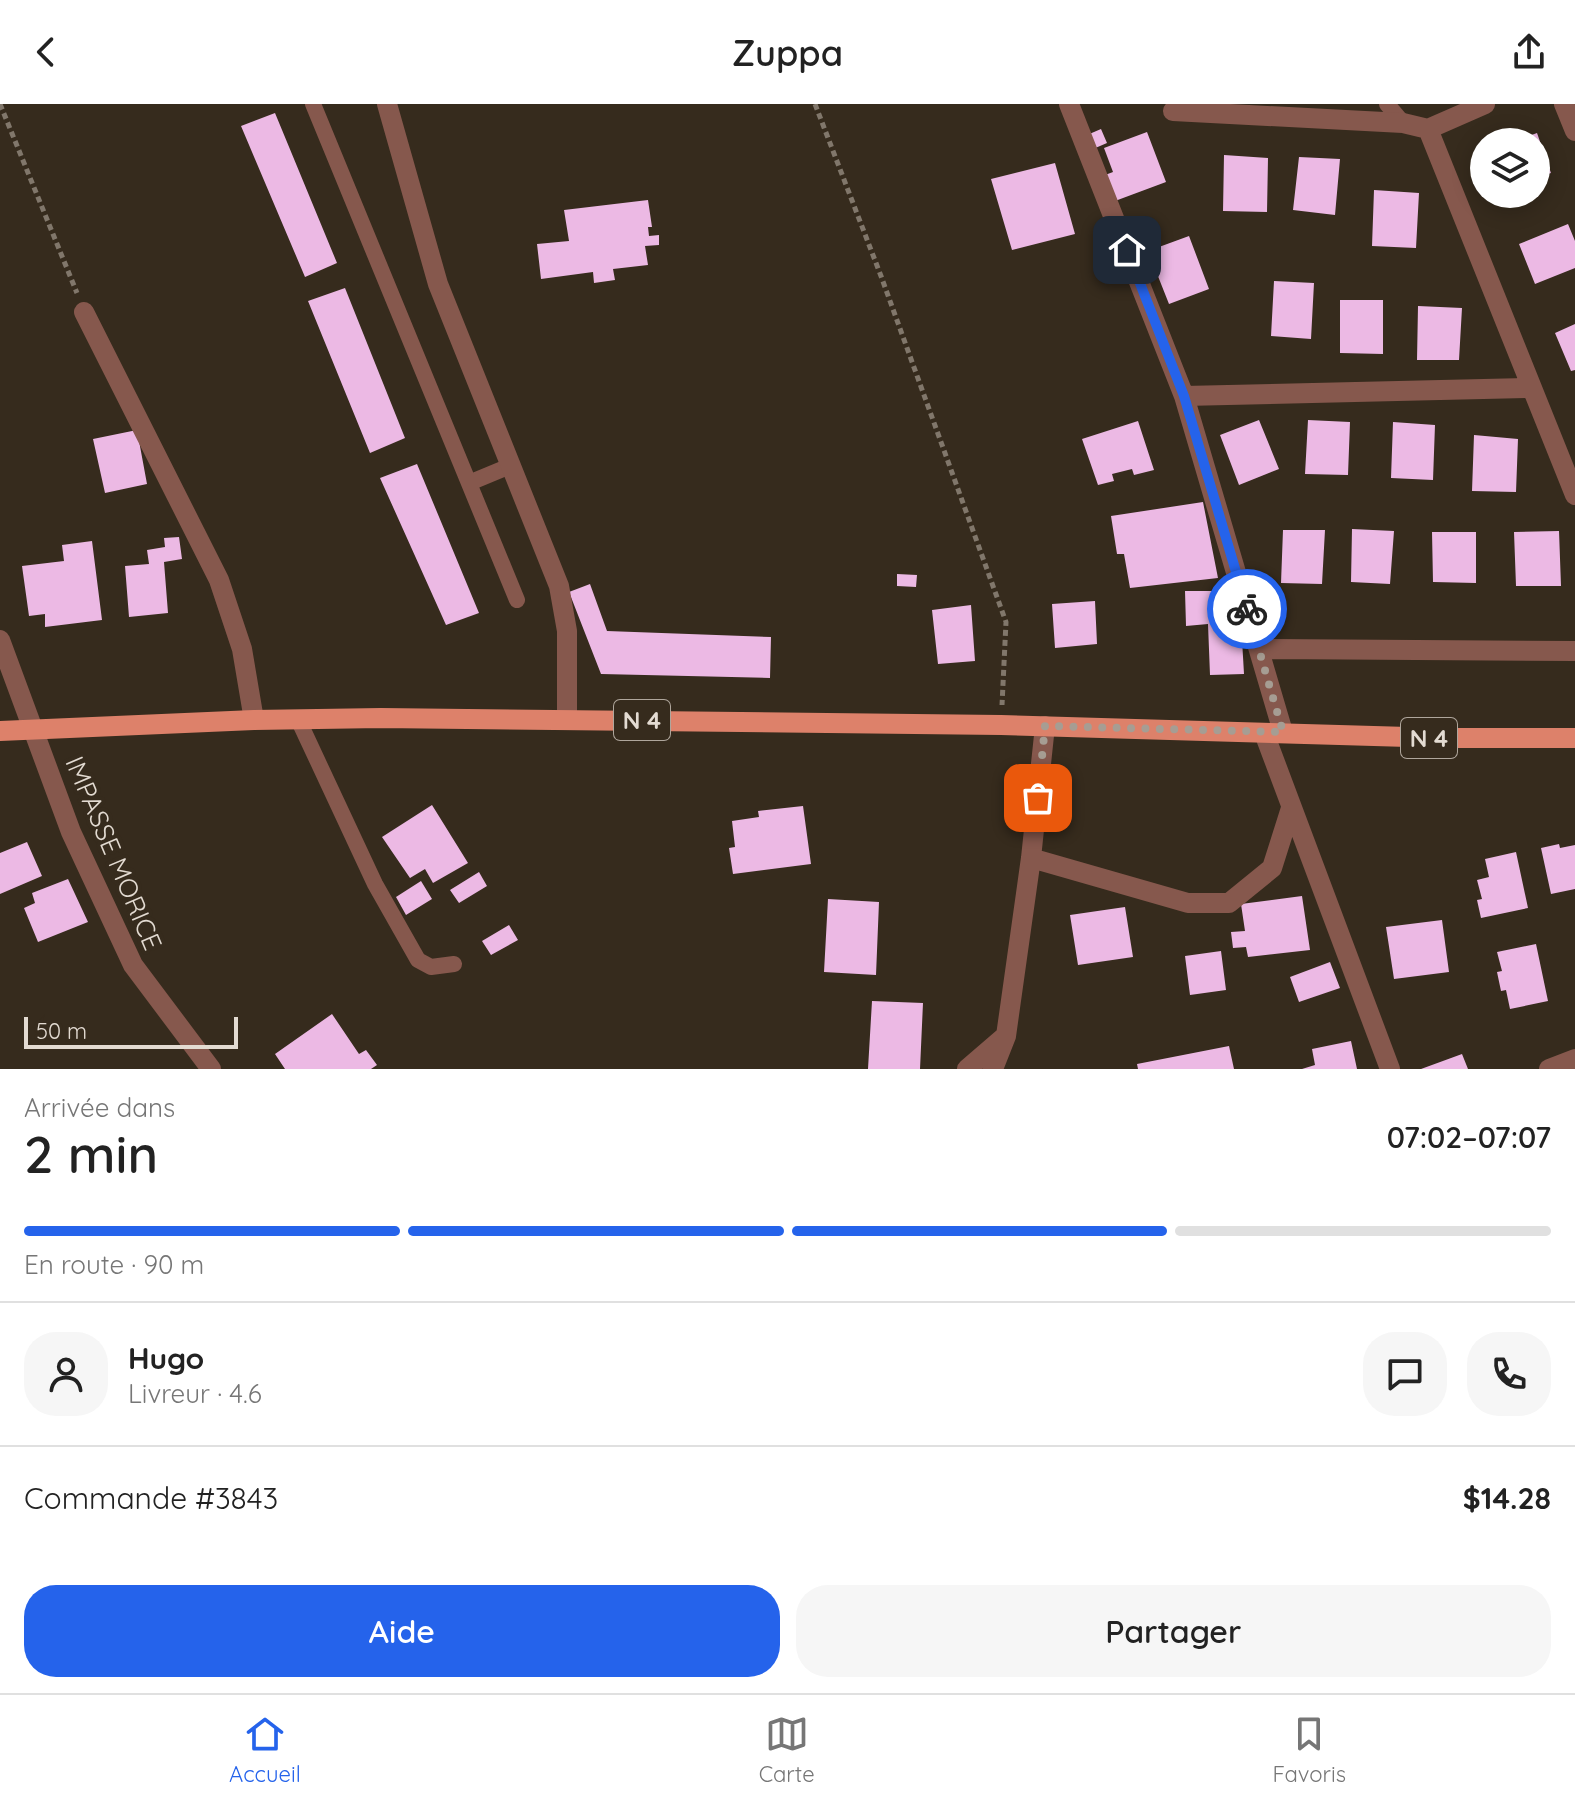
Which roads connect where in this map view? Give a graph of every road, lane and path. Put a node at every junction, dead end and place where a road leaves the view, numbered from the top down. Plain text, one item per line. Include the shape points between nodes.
1 (0, 104) edge
2 (313, 104) edge
3 (387, 104) edge
4 (815, 104) edge
5 (1069, 104) edge
6 (1387, 104) edge
7 (1485, 104) edge
8 (1173, 111) dead end
9 (1403, 123) junction
10 (1428, 129) junction
11 (84, 312) joint
12 (1530, 388) junction
13 (1184, 396) junction
14 (510, 466) junction
15 (469, 483) junction
16 (1575, 495) edge
17 (517, 600) dead end
18 (0, 640) edge
19 (1259, 649) junction
20 (1575, 651) edge
21 (298, 719) junction
22 (567, 719) junction
23 (254, 720) junction
24 (1001, 725) junction
25 (1045, 726) junction
26 (34, 730) junction
27 (0, 731) edge
28 (1274, 732) junction
29 (1575, 738) edge
30 (1291, 808) junction
31 (1031, 858) junction
32 (454, 964) dead end
33 (1006, 1036) junction
34 (1575, 1059) edge
35 (211, 1069) edge
36 (967, 1069) edge
37 (993, 1069) edge
38 (1390, 1069) edge
39 (1549, 1069) edge

1 - 11 path
2 - 15 lane
3 - 14 street via 438,284
4 - 24 path via 1006,622
5 - 13 street
6 - 9 lane
7 - 10 street
8 - 9 street
9 - 10 street
10 - 12 street
11 - 23 street via 219,580 242,649
12 - 13 street
12 - 16 street
13 - 19 street
14 - 15 lane
14 - 22 street via 559,586 567,631
15 - 17 lane
18 - 26 street, IMPASSE MORICE
19 - 20 street
19 - 28 street
21 - 22 main road, N 4
21 - 23 main road, N 4
21 - 32 lane via 375,884 418,960 431,967
22 - 24 main road, N 4
23 - 26 main road, N 4
24 - 25 main road, N 4
25 - 28 main road, N 4
25 - 31 street
26 - 27 main road, N 4
26 - 35 street, IMPASSE MORICE via 71,832 133,965
28 - 29 main road, N 4
28 - 30 street
30 - 31 street via 1272,868 1229,903 1188,903
30 - 38 street
31 - 33 street
33 - 36 street
33 - 37 street
34 - 39 street

